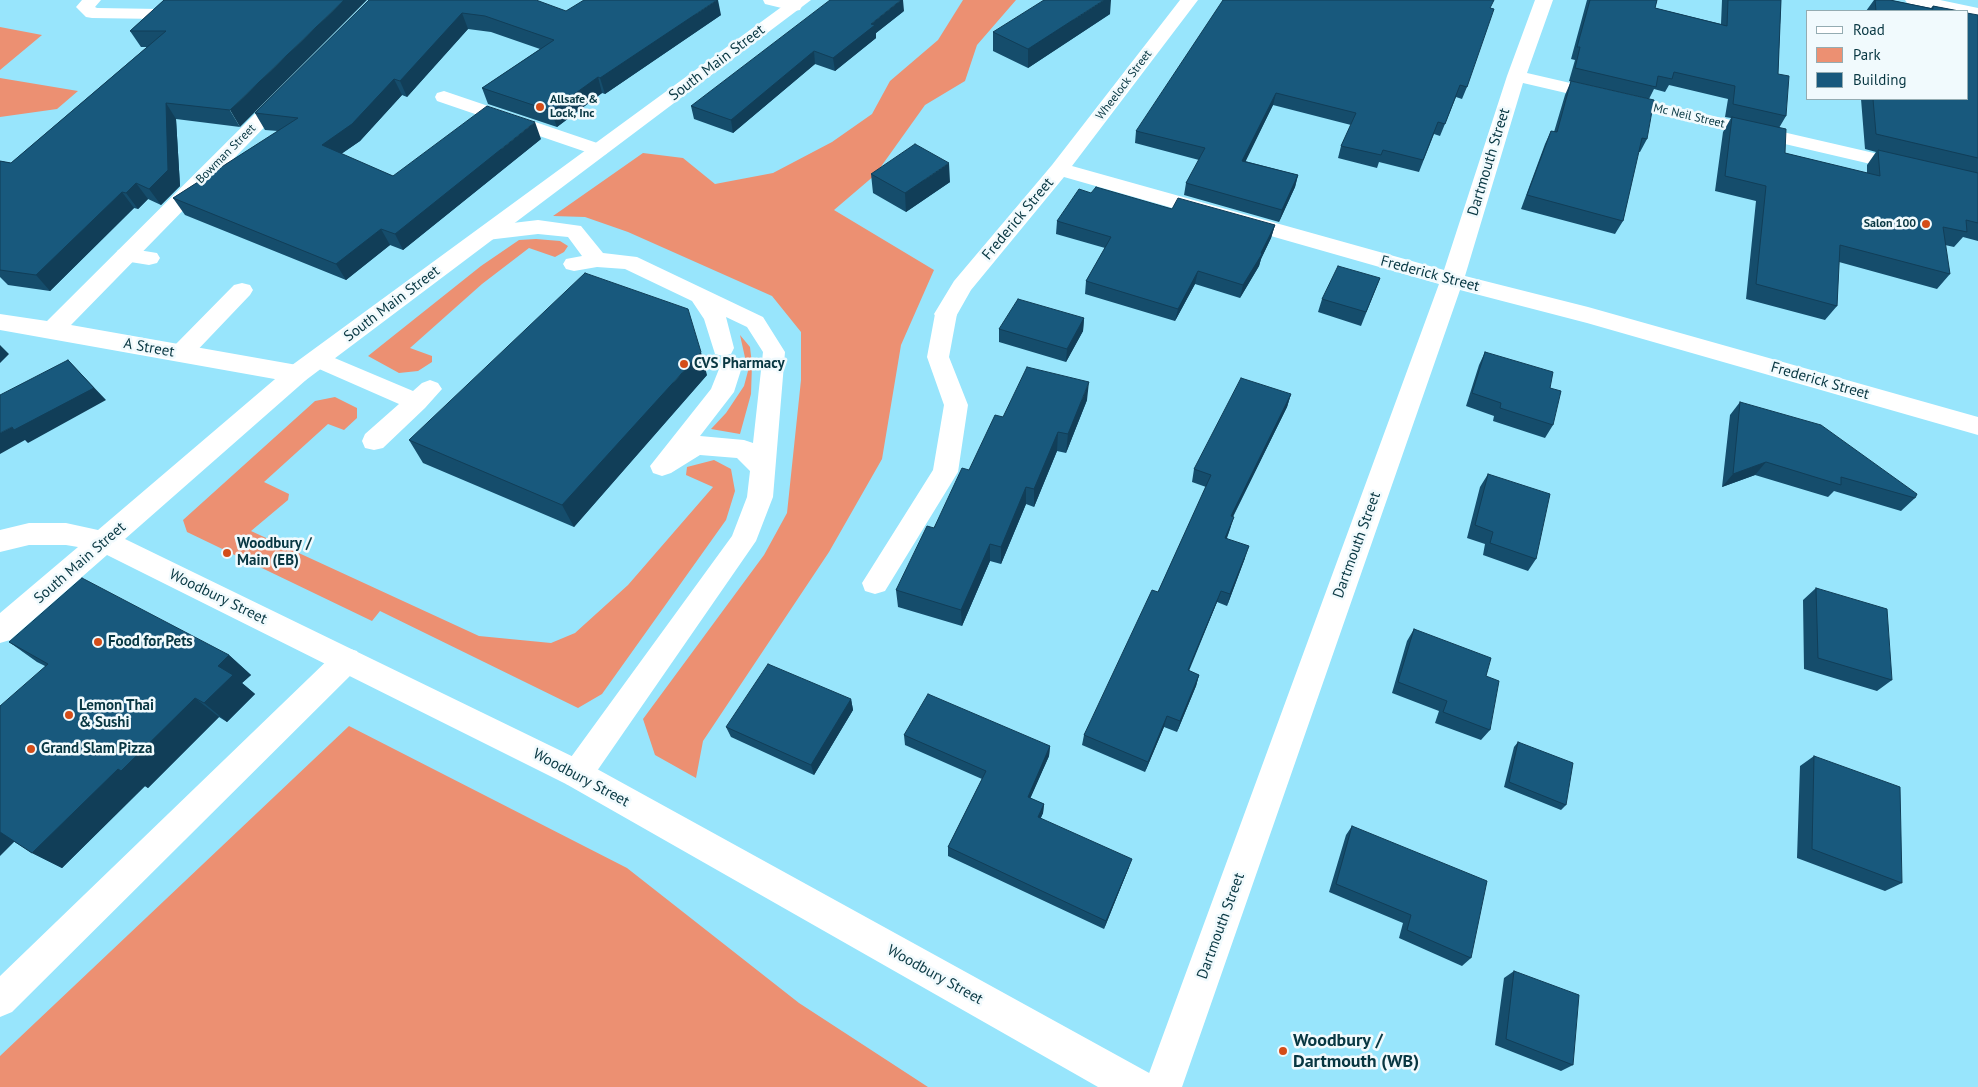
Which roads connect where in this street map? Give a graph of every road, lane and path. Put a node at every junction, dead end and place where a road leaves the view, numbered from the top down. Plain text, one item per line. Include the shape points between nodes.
1 (92, 0) edge
2 (771, 0) edge
3 (1189, 0) edge
4 (1544, 0) edge
5 (1914, 0) edge
6 (798, 3) edge
7 (1963, 10) edge
8 (160, 14) edge
9 (1516, 76) junction
10 (300, 80) edge
11 (444, 97) dead end
12 (599, 150) junction
13 (1060, 169) junction
14 (1978, 182) edge
15 (487, 233) junction
16 (126, 256) junction
17 (149, 258) dead end
18 (1452, 280) junction
19 (242, 290) dead end
20 (699, 295) junction
21 (946, 314) joint
22 (0, 322) edge
23 (52, 330) junction
24 (181, 353) junction
25 (318, 359) junction
26 (297, 374) junction
27 (1978, 426) edge
28 (374, 441) dead end
29 (763, 470) junction
30 (0, 541) edge
31 (106, 542) junction
32 (875, 583) dead end
33 (0, 632) edge
34 (347, 660) junction
35 (578, 774) junction
36 (0, 1000) edge
37 (1123, 1084) edge
38 (1163, 1087) edge

1 - 8 street via 85,7 92,13
2 - 6 lane
3 - 13 street, Wheelock Street
4 - 9 street, Dartmouth Street
5 - 7 street
6 - 12 street, South Main Street
9 - 14 street, Mc Neil Street
9 - 18 street, Dartmouth Street
10 - 16 street, Bowman Street
11 - 12 lane
12 - 15 street, South Main Street
13 - 18 street, Frederick Street
13 - 21 street, Frederick Street via 962,286
15 - 20 lane via 538,227 574,231 586,262 628,262
15 - 25 street, South Main Street
16 - 17 lane
16 - 23 street, Bowman Street
18 - 27 street, Frederick Street via 1588,315
18 - 38 street, Dartmouth Street
19 - 24 lane
20 - 29 lane via 756,322 774,352
20 - 29 lane via 715,318 726,359 722,392 662,466 696,445 744,450
21 - 32 lane via 938,357 956,405 945,472
22 - 23 street, A Street
23 - 24 street, A Street
24 - 26 street, A Street
25 - 26 street, South Main Street
25 - 28 lane via 424,396
26 - 31 street, South Main Street
29 - 35 lane via 760,497 743,541
30 - 31 street, Woodbury Street via 29,534 66,534
31 - 33 street, South Main Street
31 - 34 street, Woodbury Street
34 - 35 street, Woodbury Street
34 - 36 lane
35 - 37 street, Woodbury Street

